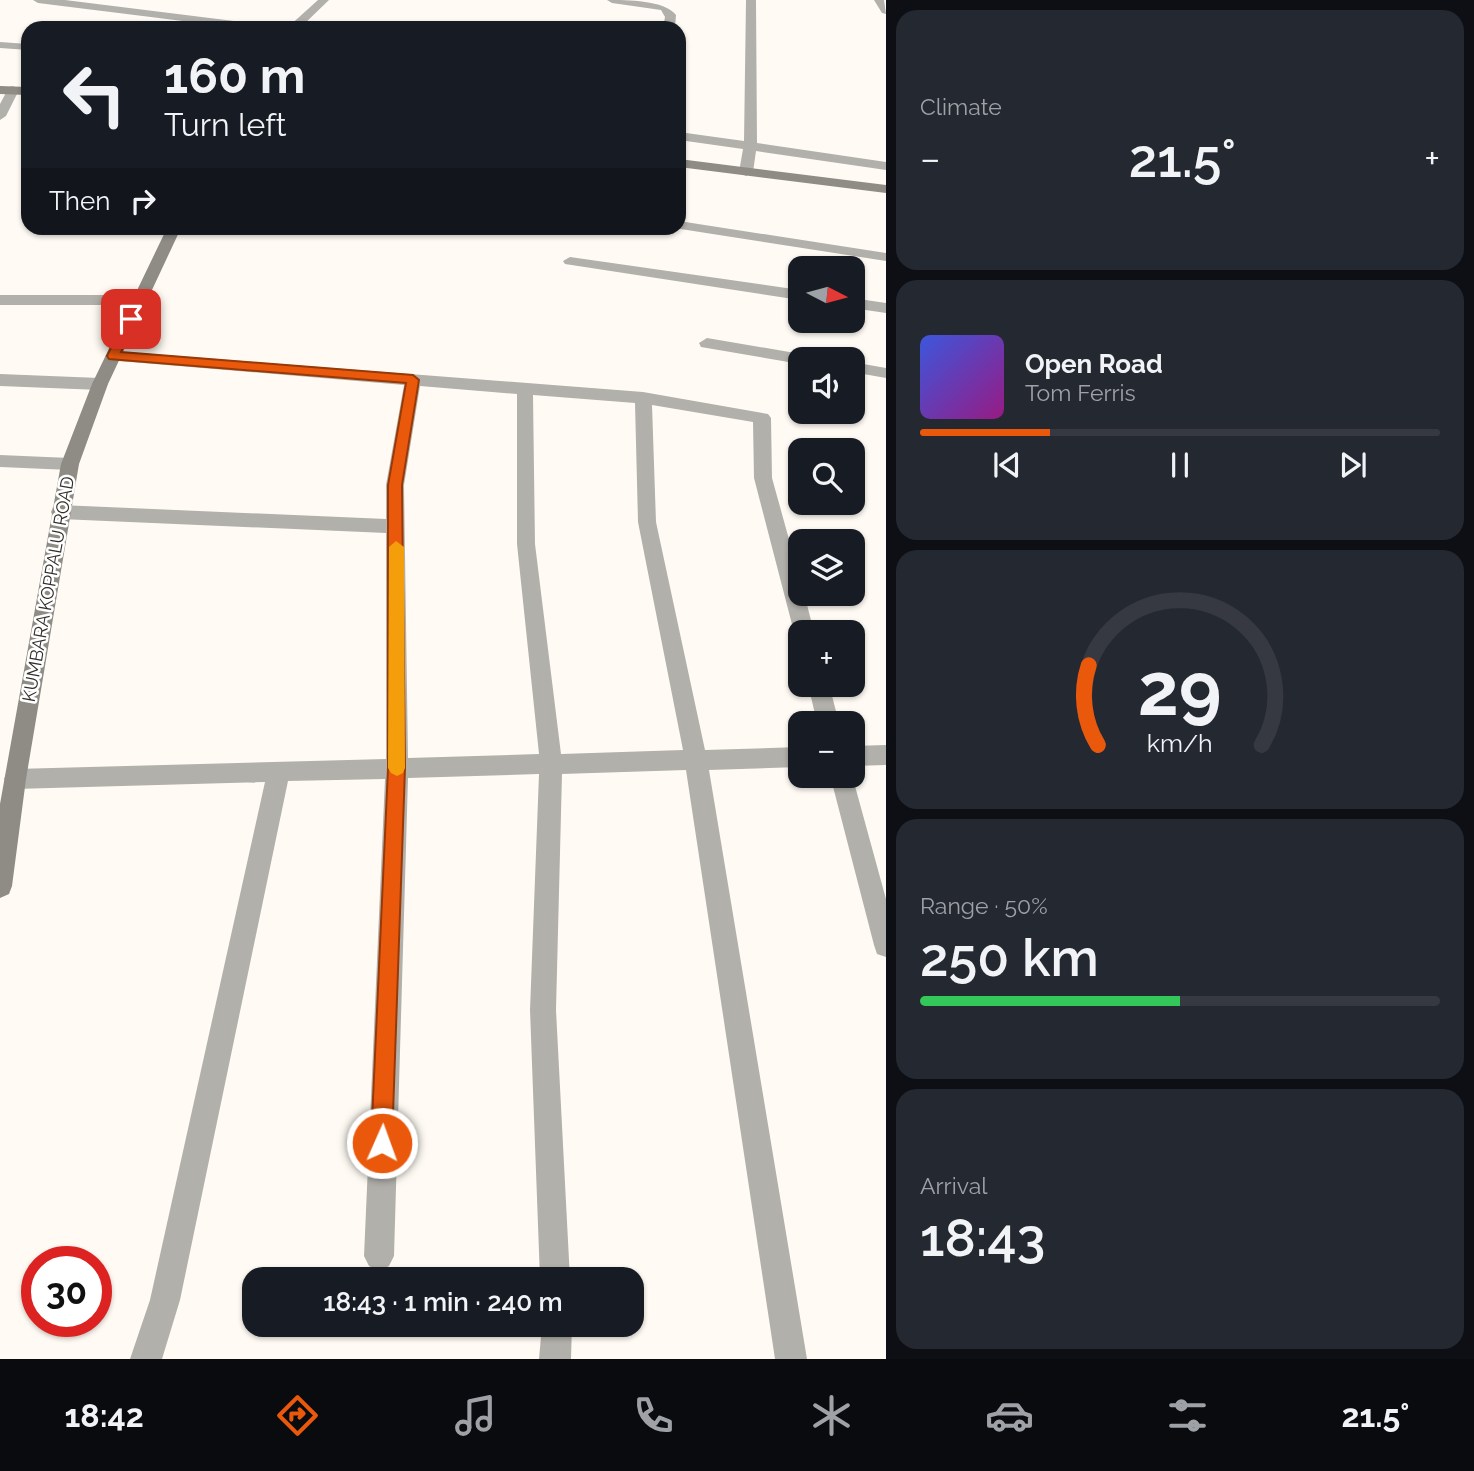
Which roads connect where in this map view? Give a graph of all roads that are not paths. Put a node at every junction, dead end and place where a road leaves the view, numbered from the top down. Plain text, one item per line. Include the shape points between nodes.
1 (38, 0) edge
2 (324, 0) edge
3 (612, 0) edge
4 (751, 0) edge
5 (879, 0) edge
6 (886, 11) edge
7 (210, 21) edge
8 (301, 21) edge
9 (670, 21) edge
10 (0, 45) edge
11 (21, 46) edge
12 (6, 90) edge
13 (0, 116) edge
14 (686, 137) edge
15 (750, 146) junction
16 (686, 164) edge
17 (886, 166) edge
18 (746, 172) junction
19 (886, 190) edge
20 (686, 226) edge
21 (171, 235) edge
22 (886, 257) edge
23 (570, 261) dead end
24 (788, 293) edge
25 (0, 300) edge
26 (140, 300) junction
27 (865, 305) edge
28 (886, 308) edge
29 (707, 343) dead end
30 (113, 356) junction
31 (788, 357) edge
32 (865, 369) edge
33 (886, 373) edge
34 (0, 380) edge
35 (413, 380) junction
36 (100, 384) junction
37 (525, 388) junction
38 (643, 398) junction
39 (0, 461) edge
40 (70, 464) junction
41 (60, 512) junction
42 (396, 526) junction
43 (801, 620) edge
44 (886, 755) edge
45 (865, 756) edge
46 (788, 757) edge
47 (696, 760) junction
48 (551, 764) junction
49 (397, 768) junction
50 (279, 771) junction
51 (15, 779) junction
52 (844, 788) edge
53 (0, 886) edge
54 (886, 945) edge
55 (379, 1256) dead end
56 (554, 1267) edge
57 (556, 1337) edge
58 (146, 1359) edge
59 (555, 1359) edge
60 (791, 1359) edge

1 - 7 street
2 - 8 street
3 - 9 street via 660,6 667,9
4 - 15 street
5 - 6 street
10 - 11 street
12 - 13 street
14 - 15 street
15 - 17 street
15 - 18 street
16 - 18 street
18 - 19 street
20 - 22 street
21 - 26 street, KUMBARA KOPPALU ROAD
23 - 24 street
25 - 26 street
26 - 30 street, KUMBARA KOPPALU ROAD
27 - 28 street
29 - 31 street
30 - 35 street
30 - 36 street, KUMBARA KOPPALU ROAD
32 - 33 street
34 - 36 street
35 - 37 street
35 - 42 street via 395,485
36 - 40 street, KUMBARA KOPPALU ROAD
37 - 38 street
37 - 48 street via 526,544
38 - 43 street via 762,418 764,478
38 - 47 street via 648,522
39 - 40 street
40 - 41 street, KUMBARA KOPPALU ROAD
41 - 42 street
41 - 51 street, KUMBARA KOPPALU ROAD
42 - 49 street
44 - 45 street
46 - 47 street
47 - 48 street
47 - 60 street
48 - 49 street
48 - 56 street via 543,1010
49 - 50 street
49 - 55 street
50 - 51 street
50 - 58 street via 165,1300
51 - 53 street, KUMBARA KOPPALU ROAD
52 - 54 street
57 - 59 street

